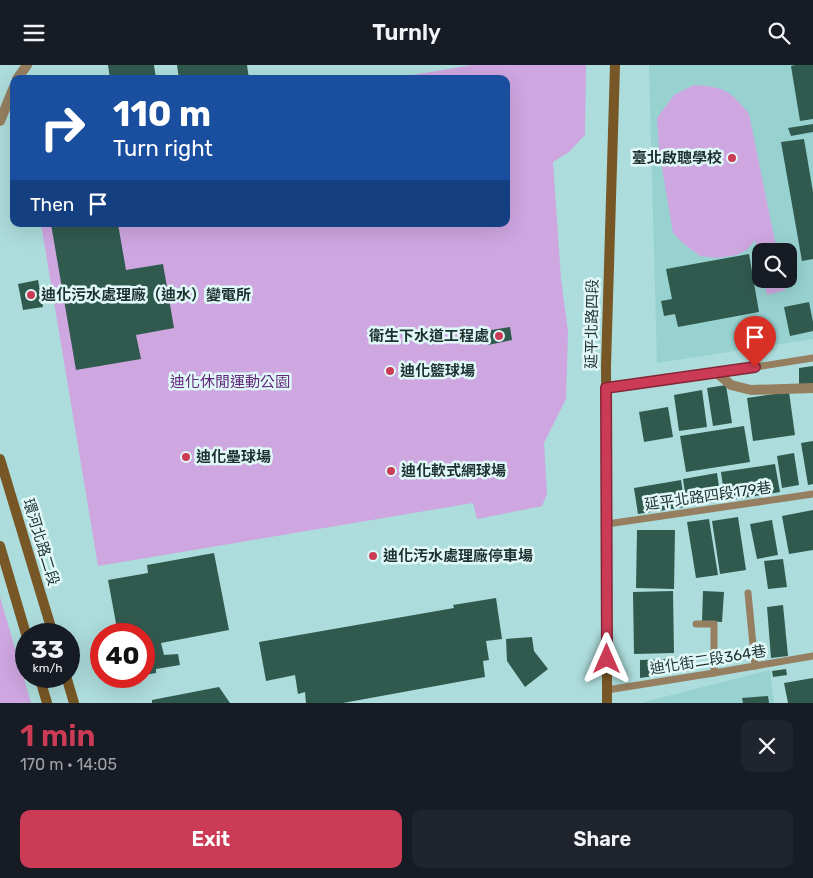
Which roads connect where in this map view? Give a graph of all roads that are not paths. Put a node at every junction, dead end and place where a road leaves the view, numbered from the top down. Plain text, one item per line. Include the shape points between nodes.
1 (615, 65) edge
2 (10, 97) edge
3 (0, 121) edge
4 (813, 358) edge
5 (717, 373) junction
6 (606, 388) junction
7 (813, 388) edge
8 (0, 459) edge
9 (813, 494) edge
10 (607, 525) junction
11 (0, 546) edge
12 (748, 593) dead end
13 (23, 623) edge
14 (50, 623) edge
15 (696, 625) dead end
16 (813, 656) edge
17 (755, 666) junction
18 (714, 673) junction
19 (43, 688) edge
20 (70, 688) edge
21 (607, 690) junction
22 (47, 703) edge
23 (74, 703) edge
24 (607, 703) edge

1 - 6 street, 延平北路四段
2 - 3 street
4 - 5 lane
5 - 6 lane
5 - 7 street via 731,385 751,390
6 - 10 street, 延平北路四段
8 - 14 street, 環河北路二段
9 - 10 lane, 延平北路四段179巷
10 - 21 street, 延平北路四段
11 - 13 street
12 - 17 lane
15 - 18 lane via 714,624
16 - 17 lane, 迪化街二段364巷
17 - 18 lane, 迪化街二段364巷
18 - 21 lane, 迪化街二段364巷
19 - 22 street
20 - 23 street
21 - 24 street, 延平北路四段

